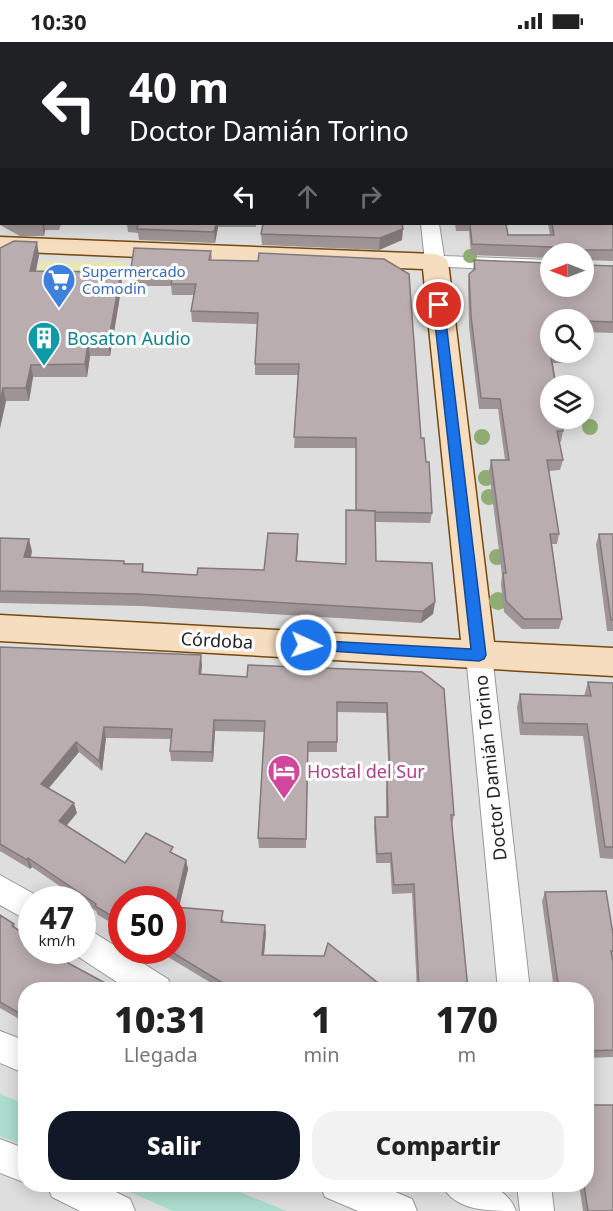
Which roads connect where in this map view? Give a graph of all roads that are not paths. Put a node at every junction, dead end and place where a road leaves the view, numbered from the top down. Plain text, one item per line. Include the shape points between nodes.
1 (430, 225) edge
2 (0, 244) edge
3 (435, 262) junction
4 (540, 266) edge
5 (0, 628) edge
6 (479, 655) junction
7 (613, 662) edge
8 (0, 889) edge
9 (18, 900) edge
10 (96, 951) edge
11 (144, 982) edge
12 (513, 982) edge
13 (0, 1047) edge
14 (18, 1055) edge
15 (0, 1156) edge
16 (18, 1163) edge
17 (79, 1192) edge
18 (354, 1192) edge
19 (470, 1192) edge
20 (535, 1192) edge
21 (118, 1211) edge
22 (400, 1211) edge
23 (499, 1211) edge
24 (537, 1211) edge

1 - 3 street, Doctor Damián Torino
2 - 3 main road
3 - 4 street
3 - 6 main road, Doctor Damián Torino
5 - 6 main road, Córdoba
6 - 7 main road, Córdoba
6 - 12 street, Doctor Damián Torino
8 - 9 street
10 - 11 street
13 - 14 street
15 - 16 street
17 - 21 street
18 - 22 street
19 - 23 street
20 - 24 street

